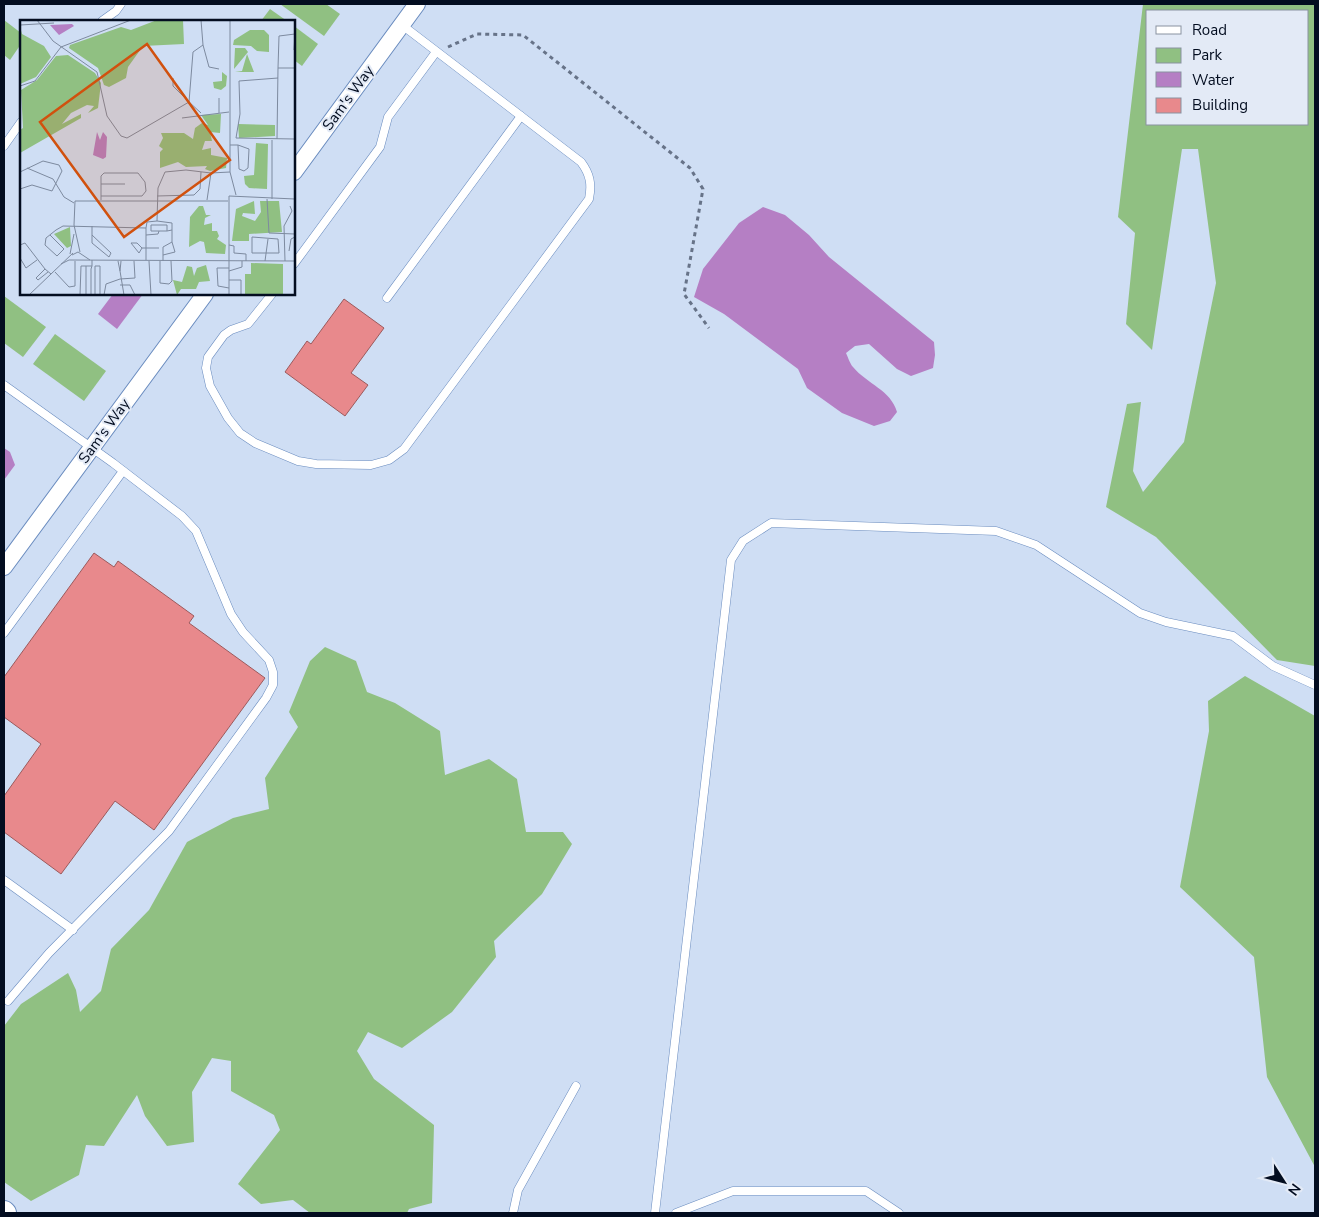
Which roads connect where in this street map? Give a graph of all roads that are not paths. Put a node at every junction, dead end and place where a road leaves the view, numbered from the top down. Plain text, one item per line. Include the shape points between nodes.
1 (121, 4) edge
2 (417, 4) edge
3 (103, 20) edge
4 (402, 25) junction
5 (436, 52) junction
6 (521, 116) junction
7 (20, 123) edge
8 (4, 146) edge
9 (295, 171) edge
10 (295, 263) edge
11 (204, 295) edge
12 (271, 295) edge
13 (387, 298) dead end
14 (4, 385) edge
15 (92, 448) junction
16 (123, 471) junction
17 (4, 567) edge
18 (4, 633) edge
19 (1315, 685) edge
20 (4, 880) edge
21 (73, 930) junction
22 (5, 1002) edge
23 (576, 1086) dead end
24 (513, 1213) edge
25 (655, 1213) edge
26 (676, 1213) edge
27 (899, 1213) edge

1 - 3 lane
2 - 4 street, Sam's Way
4 - 5 lane
4 - 9 street, Sam's Way
5 - 6 lane
5 - 10 lane via 388,116 380,147
6 - 12 lane via 581,162 589,172 592,187 589,199 404,449 389,460 371,465 298,461 255,443 240,433 228,418 210,386 206,368 208,357 224,335 248,324
6 - 13 lane
7 - 8 lane
11 - 15 street, Sam's Way
14 - 15 lane
15 - 16 lane
15 - 17 street, Sam's Way
16 - 18 lane
16 - 21 lane via 182,516 196,531 231,614 269,660 273,685 169,831
19 - 25 lane via 1273,666 1233,636 1140,613 1036,544 996,531 771,523 743,541 731,560
20 - 21 lane
21 - 22 lane
23 - 24 lane via 518,1190
26 - 27 lane via 733,1191 866,1191

